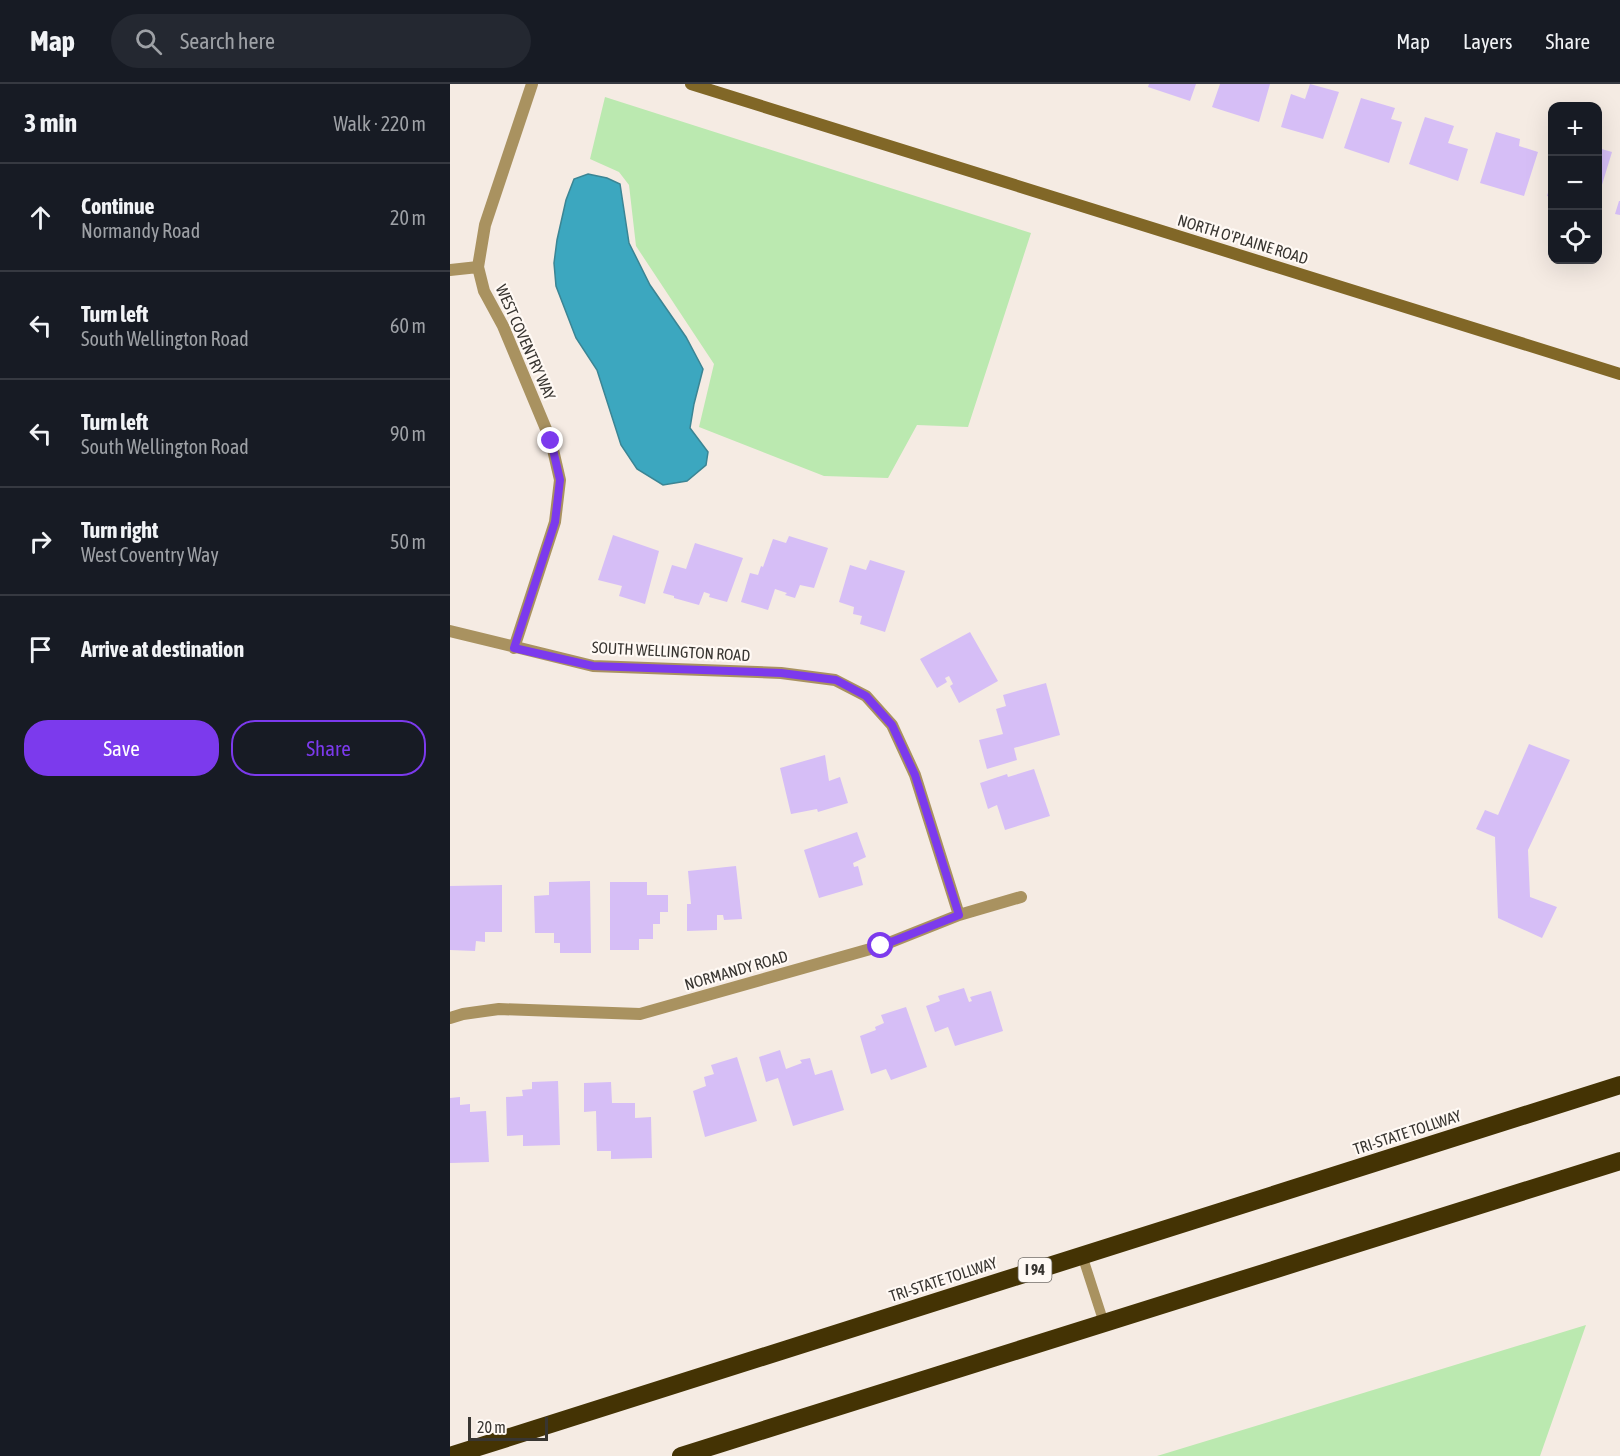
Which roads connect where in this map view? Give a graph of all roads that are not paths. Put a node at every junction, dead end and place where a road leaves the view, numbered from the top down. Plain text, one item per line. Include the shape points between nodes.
1 (532, 84) edge
2 (691, 84) edge
3 (478, 267) junction
4 (450, 270) edge
5 (1620, 374) edge
6 (450, 631) edge
7 (514, 648) junction
8 (1021, 897) dead end
9 (959, 915) junction
10 (450, 1018) edge
11 (1620, 1085) edge
12 (1620, 1161) edge
13 (1082, 1255) junction
14 (1104, 1323) junction
15 (450, 1456) edge
16 (681, 1456) edge

1 - 3 street, WEST COVENTRY WAY via 485,225
2 - 5 main road, NORTH O'PLAINE ROAD
3 - 4 street
3 - 7 street, WEST COVENTRY WAY via 484,291 503,326 551,441 560,480 555,522
6 - 7 street, SOUTH WELLINGTON ROAD
7 - 9 street, SOUTH WELLINGTON ROAD via 593,666 695,668 836,680 866,696 892,725 915,775
8 - 9 street, NORMANDY ROAD
9 - 10 street, NORMANDY ROAD via 881,946 640,1014 499,1009
11 - 13 highway, TRI-STATE TOLLWAY / I 94
12 - 14 highway
13 - 14 lane
13 - 15 highway, TRI-STATE TOLLWAY / I 94
14 - 16 highway

